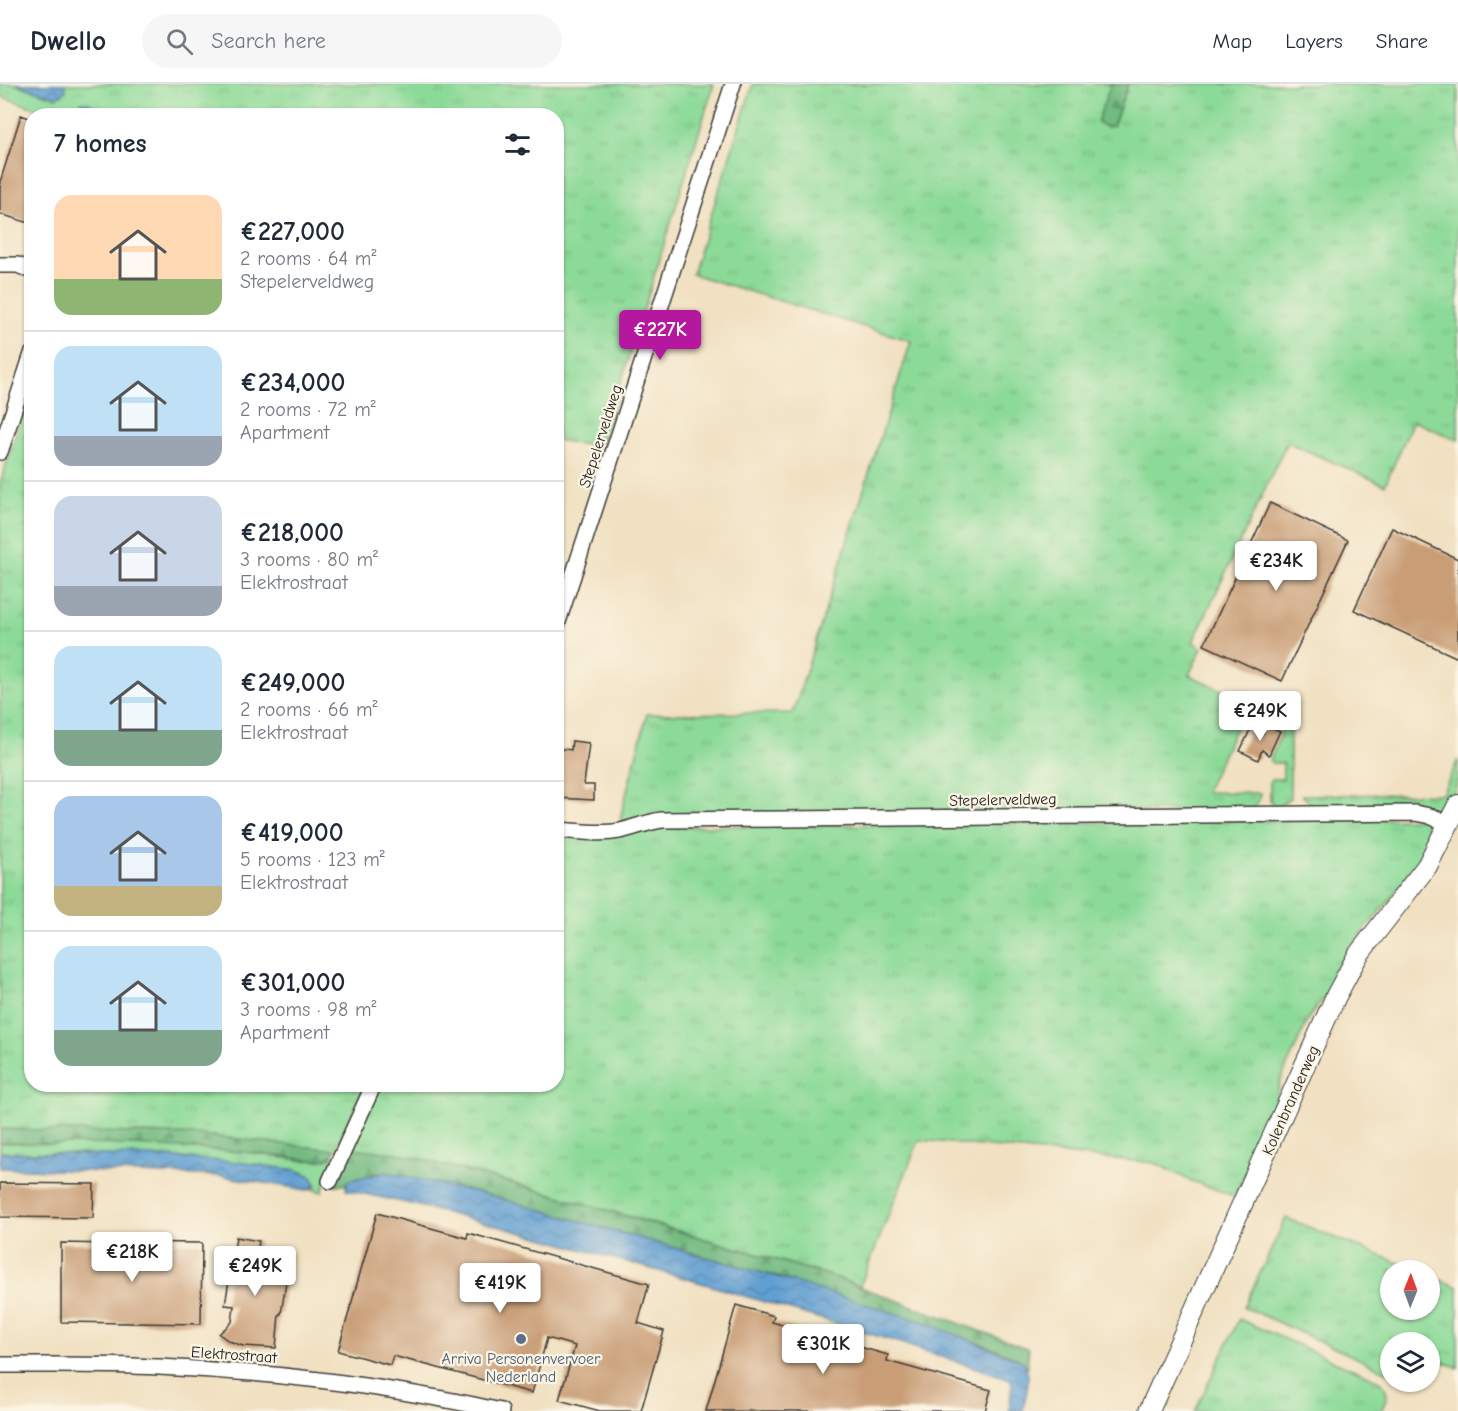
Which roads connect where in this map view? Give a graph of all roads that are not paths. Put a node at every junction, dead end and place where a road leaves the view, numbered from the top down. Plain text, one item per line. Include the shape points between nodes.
1 (733, 84) edge
2 (0, 265) edge
3 (24, 268) edge
4 (24, 378) edge
5 (0, 452) edge
6 (564, 603) edge
7 (1458, 805) edge
8 (1449, 824) junction
9 (564, 830) edge
10 (370, 1092) edge
11 (330, 1181) dead end
12 (0, 1365) edge
13 (464, 1407) edge
14 (501, 1411) edge
15 (1149, 1411) edge

1 - 6 street, Stepelerveldweg
2 - 3 street
4 - 5 street
7 - 8 main road, Kolenbranderweg
8 - 9 street, Stepelerveldweg via 1415,813 662,820 609,833
8 - 15 main road, Kolenbranderweg via 1427,866 1358,955 1336,996
10 - 11 street
12 - 13 street, Elektrostraat via 159,1367 295,1377 377,1387
13 - 14 street, Elektrostraat

